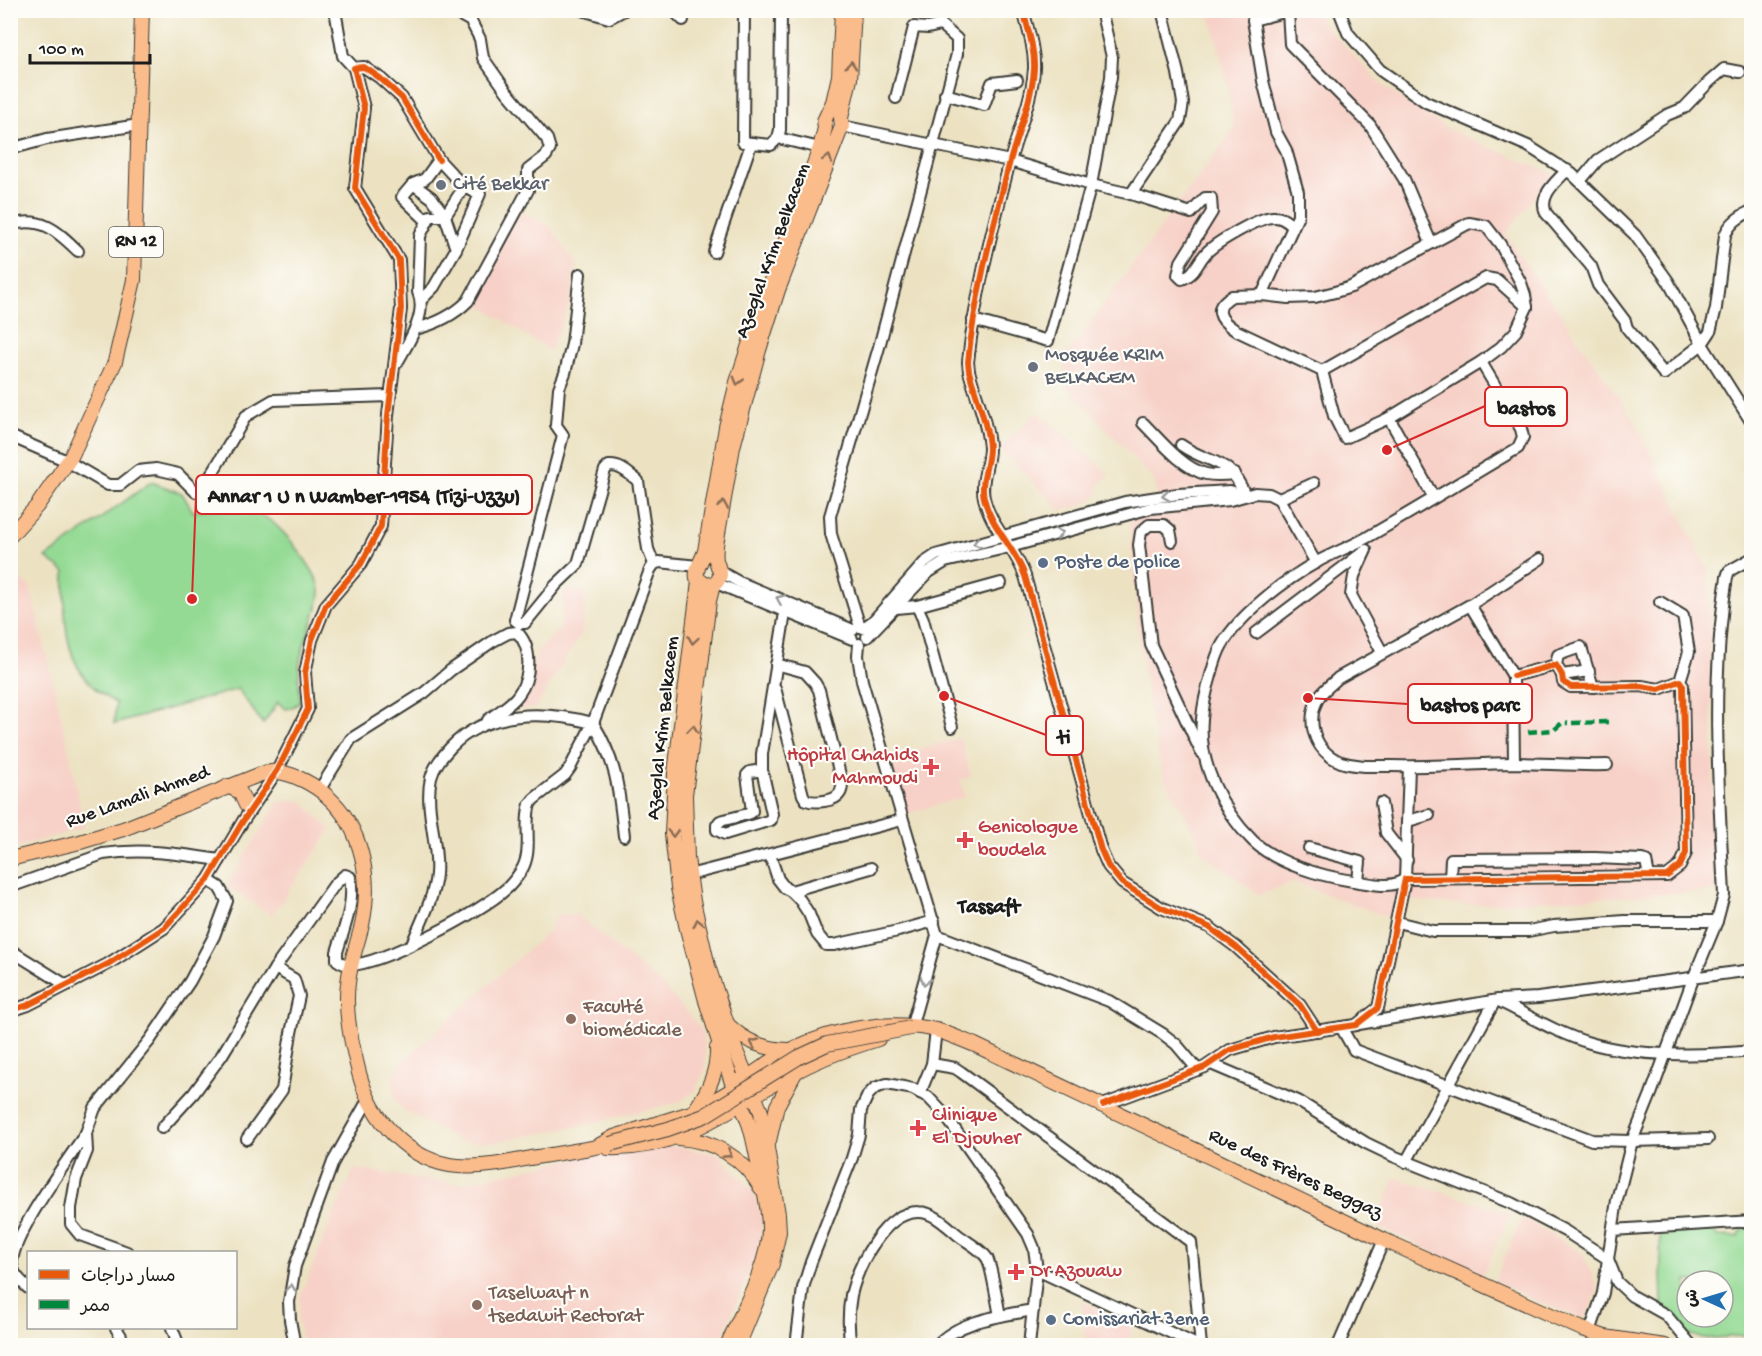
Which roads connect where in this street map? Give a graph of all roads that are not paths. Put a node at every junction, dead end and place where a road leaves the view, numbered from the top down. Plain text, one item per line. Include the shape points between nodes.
1 (142, 10) edge
2 (335, 10) edge
3 (451, 10) edge
4 (465, 10) edge
5 (624, 10) edge
6 (673, 10) edge
7 (744, 10) edge
8 (781, 10) edge
9 (842, 10) edge
10 (854, 10) edge
11 (938, 10) edge
12 (1023, 10) edge
13 (1101, 10) edge
14 (1162, 10) edge
15 (1339, 10) edge
16 (588, 11) edge
17 (1282, 12) edge
18 (1252, 15) edge
19 (682, 20) dead end
20 (471, 21) junction
21 (941, 25) junction
22 (354, 68) junction
23 (1740, 72) dead end
24 (1017, 80) dead end
25 (945, 94) junction
26 (896, 98) dead end
27 (835, 123) junction
28 (139, 125) junction
29 (778, 138) junction
30 (751, 144) junction
31 (931, 146) junction
32 (820, 148) junction
33 (10, 149) edge
34 (439, 160) junction
35 (1010, 160) junction
36 (1567, 170) junction
37 (1580, 181) junction
38 (413, 184) junction
39 (1091, 185) junction
40 (464, 187) junction
41 (1131, 194) junction
42 (1752, 211) edge
43 (446, 216) junction
44 (427, 221) junction
45 (10, 225) edge
46 (1293, 226) junction
47 (1431, 243) junction
48 (456, 249) junction
49 (78, 251) dead end
50 (714, 252) dead end
51 (579, 274) dead end
52 (1262, 295) junction
53 (422, 300) junction
54 (1527, 307) junction
55 (973, 320) junction
56 (415, 329) junction
57 (1702, 344) junction
58 (1481, 362) junction
59 (394, 368) junction
60 (1322, 371) junction
61 (390, 396) junction
62 (1389, 418) junction
63 (1143, 423) dead end
64 (1752, 423) edge
65 (10, 435) edge
66 (1181, 445) dead end
67 (67, 461) junction
68 (1235, 474) junction
69 (1314, 483) dead end
70 (1245, 495) junction
71 (1434, 498) junction
72 (1279, 499) junction
73 (10, 536) edge
74 (1002, 536) junction
75 (1172, 541) dead end
76 (1367, 541) junction
77 (1380, 544) dead end
78 (1010, 547) junction
79 (1752, 558) edge
80 (1540, 559) dead end
81 (1316, 563) junction
82 (654, 564) junction
83 (700, 564) junction
84 (713, 577) junction
85 (1001, 583) dead end
86 (1660, 602) dead end
87 (1470, 605) junction
88 (917, 606) junction
89 (896, 608) junction
90 (785, 613) junction
91 (518, 628) junction
92 (1256, 633) dead end
93 (859, 634) junction
94 (1382, 652) junction
95 (776, 664) junction
96 (1559, 670) junction
97 (1589, 670) junction
98 (1513, 676) junction
99 (1680, 681) junction
100 (773, 682) junction
101 (1593, 687) junction
102 (593, 723) junction
103 (478, 727) junction
104 (952, 727) dead end
105 (1514, 763) junction
106 (1607, 765) dead end
107 (1409, 767) junction
108 (762, 770) junction
109 (277, 771) junction
110 (1209, 772) junction
111 (248, 778) junction
112 (228, 786) junction
113 (320, 789) junction
114 (1381, 803) dead end
115 (246, 805) junction
116 (1429, 815) dead end
117 (902, 820) junction
118 (243, 821) junction
119 (1408, 821) junction
120 (624, 836) dead end
121 (1310, 848) dead end
122 (770, 855) junction
123 (10, 859) edge
124 (1407, 860) junction
125 (220, 861) junction
126 (871, 868) dead end
127 (689, 875) junction
128 (1649, 876) junction
129 (1405, 879) junction
130 (1450, 879) junction
131 (208, 880) junction
132 (1358, 881) junction
133 (10, 887) edge
134 (791, 891) junction
135 (934, 921) junction
136 (1717, 921) junction
137 (1397, 922) junction
138 (937, 935) junction
139 (412, 944) junction
140 (10, 950) edge
141 (350, 965) junction
142 (275, 968) junction
143 (1752, 970) edge
144 (1693, 979) junction
145 (66, 985) junction
146 (1496, 1001) junction
147 (10, 1011) edge
148 (725, 1022) junction
149 (1356, 1025) junction
150 (1341, 1027) junction
151 (911, 1028) junction
152 (936, 1030) junction
153 (1317, 1031) junction
154 (716, 1036) junction
155 (789, 1050) junction
156 (1752, 1051) edge
157 (1667, 1053) junction
158 (932, 1064) junction
159 (1210, 1064) junction
160 (1198, 1070) junction
161 (796, 1071) junction
162 (1450, 1085) junction
163 (744, 1091) junction
164 (920, 1093) junction
165 (368, 1100) junction
166 (1103, 1106) junction
167 (694, 1112) junction
168 (162, 1128) dead end
169 (86, 1133) junction
170 (673, 1138) junction
171 (247, 1139) dead end
172 (1708, 1139) dead end
173 (1632, 1141) junction
174 (604, 1145) junction
175 (768, 1158) junction
176 (1406, 1162) junction
177 (765, 1197) junction
178 (1752, 1221) edge
179 (1613, 1230) junction
180 (1384, 1240) junction
181 (124, 1251) edge
182 (1608, 1259) junction
183 (1036, 1270) junction
184 (27, 1287) edge
185 (1033, 1310) junction
186 (1000, 1316) junction
187 (117, 1329) edge
188 (172, 1329) edge
189 (1590, 1332) junction
190 (1184, 1342) edge
191 (123, 1346) edge
192 (178, 1346) edge
193 (295, 1346) edge
194 (727, 1346) edge
195 (738, 1346) edge
196 (796, 1346) edge
197 (851, 1346) edge
198 (936, 1346) edge
199 (1029, 1346) edge
200 (1200, 1346) edge
201 (1338, 1346) edge
202 (1665, 1346) edge
203 (1692, 1346) edge

1 - 28 main road, RN 12
2 - 22 street via 343,56
3 - 20 street
4 - 20 street
5 - 16 street via 609,18
6 - 19 street
7 - 30 street via 743,142
8 - 29 street
9 - 27 main road
27 -> 10 main road via 850,79
11 - 21 street
12 - 35 street via 1034,66
13 - 39 street via 1112,57 1111,77
14 - 41 street via 1183,103 1180,121
15 - 36 street via 1348,33 1380,70 1426,102 1528,146
17 - 18 street
17 - 47 street via 1288,11 1290,44 1370,125 1384,145 1404,179
18 - 46 street via 1276,132 1286,150 1298,192 1298,216
20 - 56 street via 480,39 483,58 547,139 550,150 528,170 528,190 468,301 444,319
21 - 25 street via 957,39 958,45
21 - 26 street via 914,27
22 - 34 street via 364,67 402,98
22 - 59 street via 364,108 354,188 399,260 401,309
23 - 37 street via 1724,69 1684,108 1598,160
24 - 25 street via 992,83 984,105
25 - 31 street
27 - 31 street
27 - 32 main road
84 -> 27 main road, Azeglal Krim Belkacem via 733,447 759,350
28 - 33 street via 47,139
28 - 67 main road, RN 12 via 134,280 115,362
29 - 30 street via 771,145
29 - 32 street
30 - 50 street
31 - 35 street
31 - 93 street via 830,516 831,534
32 -> 83 main road via 737,382
34 - 38 street via 425,179
34 - 40 street
35 - 39 street
35 - 55 street
36 - 37 street
36 - 57 street via 1545,196 1542,206 1591,266 1598,285 1659,370 1666,374
37 - 57 street via 1635,235 1668,281
38 - 43 street via 432,198
38 - 44 street via 402,197
39 - 41 street
39 - 55 street via 1048,341
40 - 43 street
40 - 48 street via 480,194
41 - 46 street via 1191,213 1205,198 1211,198 1212,212 1181,262 1178,275 1182,279 1191,276 1207,252 1250,225 1272,217 1284,218
42 - 57 street via 1729,226 1725,235 1716,308 1710,332
43 - 44 street via 430,216
43 - 48 street
44 - 53 street via 420,236 418,292
45 - 49 street via 38,222 59,233
46 - 52 street
47 - 52 street via 1335,292 1315,297
47 - 54 street via 1469,223 1486,226 1521,283
48 - 53 street
51 - 91 street via 572,344 559,388 556,425 564,435 515,615
52 - 60 street via 1232,296 1223,301 1219,312 1222,320 1234,330
53 - 56 street
54 - 58 street via 1508,340
54 - 60 street via 1497,280 1486,279
55 - 74 street via 969,371 988,447 984,496 990,517
56 - 59 street
57 - 64 street
58 - 62 street
58 - 71 street via 1523,437 1518,448
59 - 61 street
60 - 62 street via 1334,416 1345,438
61 - 67 street via 273,400 246,416 204,492 196,492 178,474 156,469 138,471 120,485 108,485
61 - 109 street via 381,526 361,564 326,605 312,640 305,673 308,709
62 - 71 street
63 - 68 street via 1175,455 1199,472
65 - 67 street
66 - 68 street
67 - 73 main road, RN 12 via 37,506
68 - 70 street
69 - 72 street
70 - 72 street via 1269,494
70 -> 74 street via 1230,491 1178,494 1125,502
78 -> 70 street via 1130,512
71 - 76 street
72 - 81 street
74 - 78 street
74 -> 93 street via 932,557
75 - 110 street via 1168,527 1160,524 1144,528 1139,538 1147,629 1150,645
76 - 77 street
76 - 81 street
76 - 92 street
76 - 94 street via 1351,595
78 - 89 street via 936,566
78 - 153 street via 1025,576 1108,867 1122,882 1162,908 1209,927 1236,946 1300,1005
79 - 136 street via 1729,571 1720,618 1717,715 1724,895
80 - 87 street
81 - 110 street via 1265,598 1222,646 1213,668 1202,721
82 - 83 street
82 - 91 street via 648,549 638,481 609,465 578,564
82 - 102 street
83 - 84 main road via 696,574
84 - 90 street
93 -> 84 street via 739,582
127 -> 84 main road, Azeglal Krim Belkacem via 684,795
84 -> 154 main road, Azeglal Krim Belkacem via 675,773 672,834 678,888
85 - 88 street
86 - 99 street via 1683,616 1689,652
87 - 94 street
87 - 98 street
88 - 89 street
88 - 104 street
89 - 93 street
90 - 93 street
90 - 95 street
91 - 103 street via 529,660 524,685 517,697
91 - 113 street via 493,641 424,693 351,739
93 - 117 street via 862,681
94 - 107 street via 1338,678 1322,693 1313,711 1312,727 1317,742 1329,756 1343,762
95 - 100 street
95 - 100 street via 806,672 819,690 842,783 836,797 816,802 803,795
96 - 97 street
96 - 97 street via 1558,655 1581,647
96 - 98 street
96 - 101 street via 1563,682 1571,687
97 - 101 street
98 - 105 street
99 - 101 street via 1659,689
99 - 128 street via 1686,853 1680,866 1667,876
100 - 108 street
102 - 103 street via 548,715 499,719
102 - 120 street via 615,769
102 - 139 street via 565,775 530,804 526,859 507,889 473,913
103 - 139 street via 454,743 433,771 429,791 436,874
105 - 106 street
105 - 107 street
107 - 119 street
108 - 108 street via 771,820 720,833 720,821 752,811 747,775
109 - 111 main road, Rue Lamali Ahmed
109 - 113 main road
109 - 118 street
110 - 132 street via 1220,798 1254,842 1276,857 1325,877
111 - 112 main road, Rue Lamali Ahmed
111 - 115 street
112 - 115 main road via 240,792
112 - 123 main road, Rue Lamali Ahmed via 123,829
113 - 141 main road via 352,827 366,875 365,909
114 - 124 street via 1386,832
115 - 118 street
116 - 119 street
117 - 122 street
117 - 135 street
118 - 125 street
119 - 124 street
121 - 132 street via 1360,862
122 - 127 street
122 - 134 street via 778,879
124 - 129 street
125 - 131 street
125 - 133 street via 155,851 104,854
126 - 134 street
148 -> 127 main road, Azeglal Krim Belkacem via 708,966
128 - 130 street
128 - 130 street via 1646,861 1642,860 1451,859
129 - 130 street
129 - 132 street via 1397,885
129 - 137 street
131 - 145 street via 164,928
131 - 169 street via 219,887 227,901 214,936 190,981 150,1040 95,1108
134 - 135 street via 826,945
135 - 138 street
136 - 137 street via 1625,921 1528,931 1433,931
136 - 144 street
137 - 149 street via 1378,1008
138 -> 151 street
138 - 160 street via 1109,1001 1170,1039
139 - 141 street via 393,954
140 - 145 street
141 - 142 street via 337,960 352,896 350,877 345,875
141 - 165 main road via 350,1033
142 - 168 street via 215,1064
142 - 171 street via 294,980 299,996 282,1090
143 - 144 street
144 - 146 street
144 - 157 street
145 - 147 street
146 - 149 street
146 - 157 street via 1588,1043
146 - 162 street
155 -> 148 main road via 760,1047
148 - 163 main road, Azeglal Krim Belkacem
149 - 150 street
150 - 153 street
150 - 162 street via 1354,1050
151 - 152 main road, Rue des Frères Beggaz
151 - 155 main road via 868,1026
151 - 161 main road via 824,1057
151 - 174 main road, bridge via 827,1044 704,1116
152 - 158 street
152 - 166 main road, Rue des Frères Beggaz
153 - 159 street via 1230,1050
154 - 163 main road, Azeglal Krim Belkacem
154 - 167 main road via 711,1083
155 - 163 main road
156 - 157 street
157 - 173 street
158 - 164 street
158 - 200 street via 961,1072 1191,1242
159 - 160 street
159 - 176 street via 1298,1101 1366,1143
160 - 166 street
161 - 163 main road
161 - 175 main road via 777,1106
162 - 173 street via 1593,1140
162 - 176 street
163 - 167 main road
163 - 170 main road via 705,1126
163 - 175 main road via 761,1112
163 - 177 main road
164 - 183 street via 945,1115 1028,1234
164 - 196 street via 887,1084 868,1095 861,1110 852,1158 806,1276
165 - 174 main road via 383,1124 401,1142 443,1164 492,1165
193 -> 165 street via 289,1302 295,1266 333,1162
166 - 180 main road, Rue des Frères Beggaz
167 - 174 main road via 614,1137
169 - 181 street via 87,1151 76,1179 71,1224 80,1235
169 - 184 street via 16,1246 11,1263 17,1278
170 - 174 main road via 637,1146
170 -> 177 main road via 699,1141 733,1157 752,1175
172 - 173 street
173 - 179 street
175 - 195 main road via 779,1232 776,1250
176 - 182 street via 1511,1203
177 - 194 main road via 767,1248
178 - 179 street
179 - 182 street
180 - 189 main road, Rue des Frères Beggaz
180 - 201 street
182 - 189 street via 1603,1293
182 - 203 street via 1617,1282 1632,1296 1666,1315
183 - 185 street
183 - 190 street
185 - 186 street
185 - 199 street
186 - 197 street via 987,1258 935,1217 920,1211 890,1222 863,1264 851,1294
186 - 198 street via 956,1330
187 - 191 street
188 - 192 street
189 - 202 main road, Rue des Frères Beggaz
190 - 200 street

